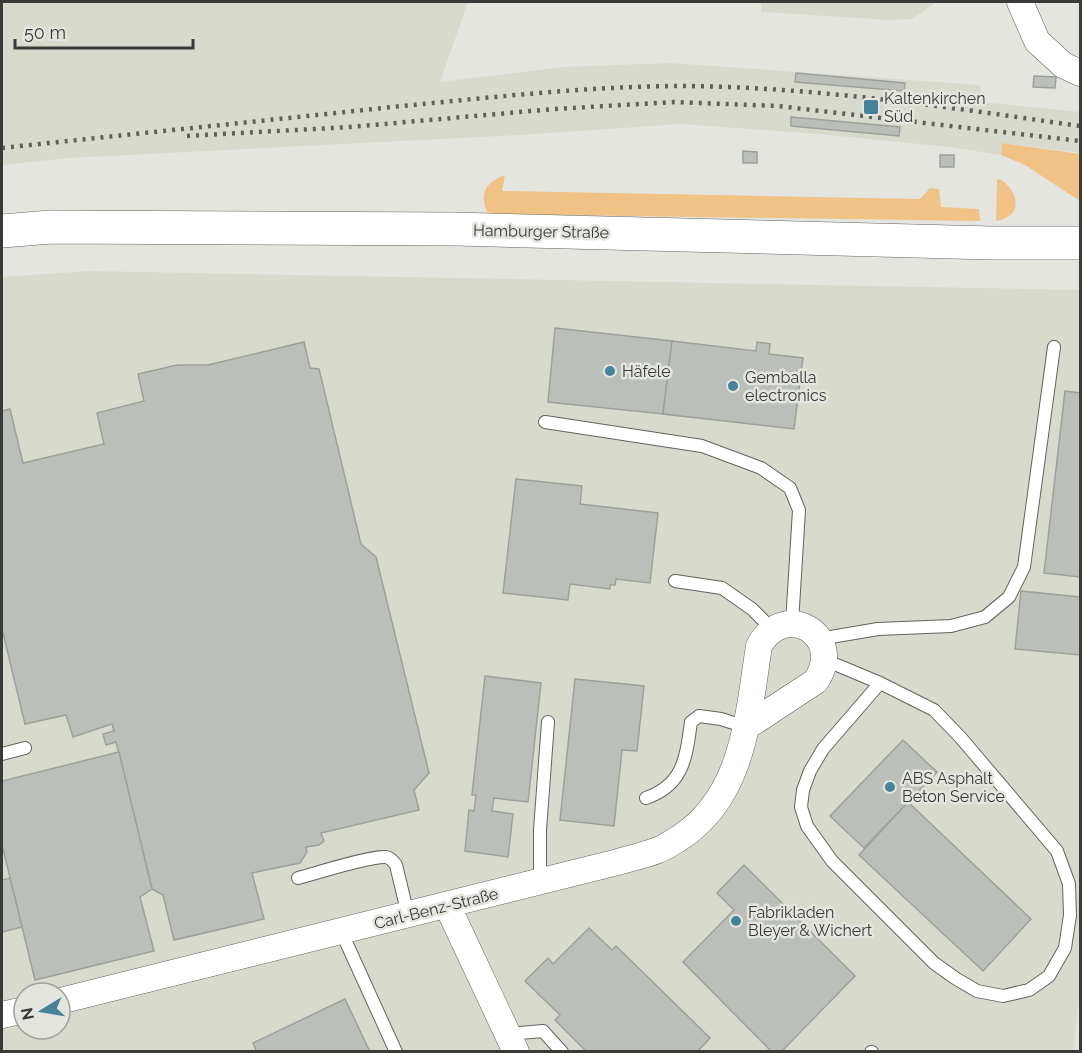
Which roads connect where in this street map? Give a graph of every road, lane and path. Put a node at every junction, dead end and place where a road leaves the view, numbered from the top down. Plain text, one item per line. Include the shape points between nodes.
1 (1020, 2) edge
2 (1080, 73) edge
3 (2, 231) edge
4 (1080, 243) edge
5 (1054, 347) dead end
6 (544, 422) dead end
7 (675, 581) dead end
8 (782, 626) junction
9 (822, 649) junction
10 (880, 683) junction
11 (548, 722) dead end
12 (746, 727) junction
13 (25, 748) dead end
14 (2, 753) edge
15 (646, 798) dead end
16 (298, 878) dead end
17 (540, 882) junction
18 (447, 905) junction
19 (408, 915) junction
20 (341, 931) junction
21 (72, 998) edge
22 (512, 1043) edge
23 (396, 1052) edge
24 (562, 1052) edge

1 - 2 street via 1037,41 1063,65
3 - 4 main road, Hamburger Straße via 51,227 455,229
5 - 9 lane via 1024,567 1009,597 985,617 951,626 878,629
6 - 8 lane via 702,446 761,468 790,488 799,510
7 - 8 lane via 722,588
8 - 9 street via 802,625 812,630
8 - 12 street, Carl-Benz-Straße via 764,637 759,646
9 - 10 lane
9 - 12 street via 822,671 816,681
10 - 10 lane via 934,710 1057,851 1069,884 1065,948 1049,976 1029,990 1003,996 977,991 934,963 832,861 807,826 801,807 810,771 823,749
11 - 17 lane
12 - 15 lane via 699,716 691,722 683,766 675,779 660,793
12 - 17 street, Carl-Benz-Straße via 734,770 718,801 691,830 659,850
13 - 14 lane
16 - 19 lane via 388,857 396,865
17 - 18 street, Carl-Benz-Straße
18 - 19 street, Carl-Benz-Straße
18 - 22 street
19 - 20 street, Carl-Benz-Straße
20 - 21 street, Carl-Benz-Straße
20 - 23 lane
22 - 24 lane via 543,1031

